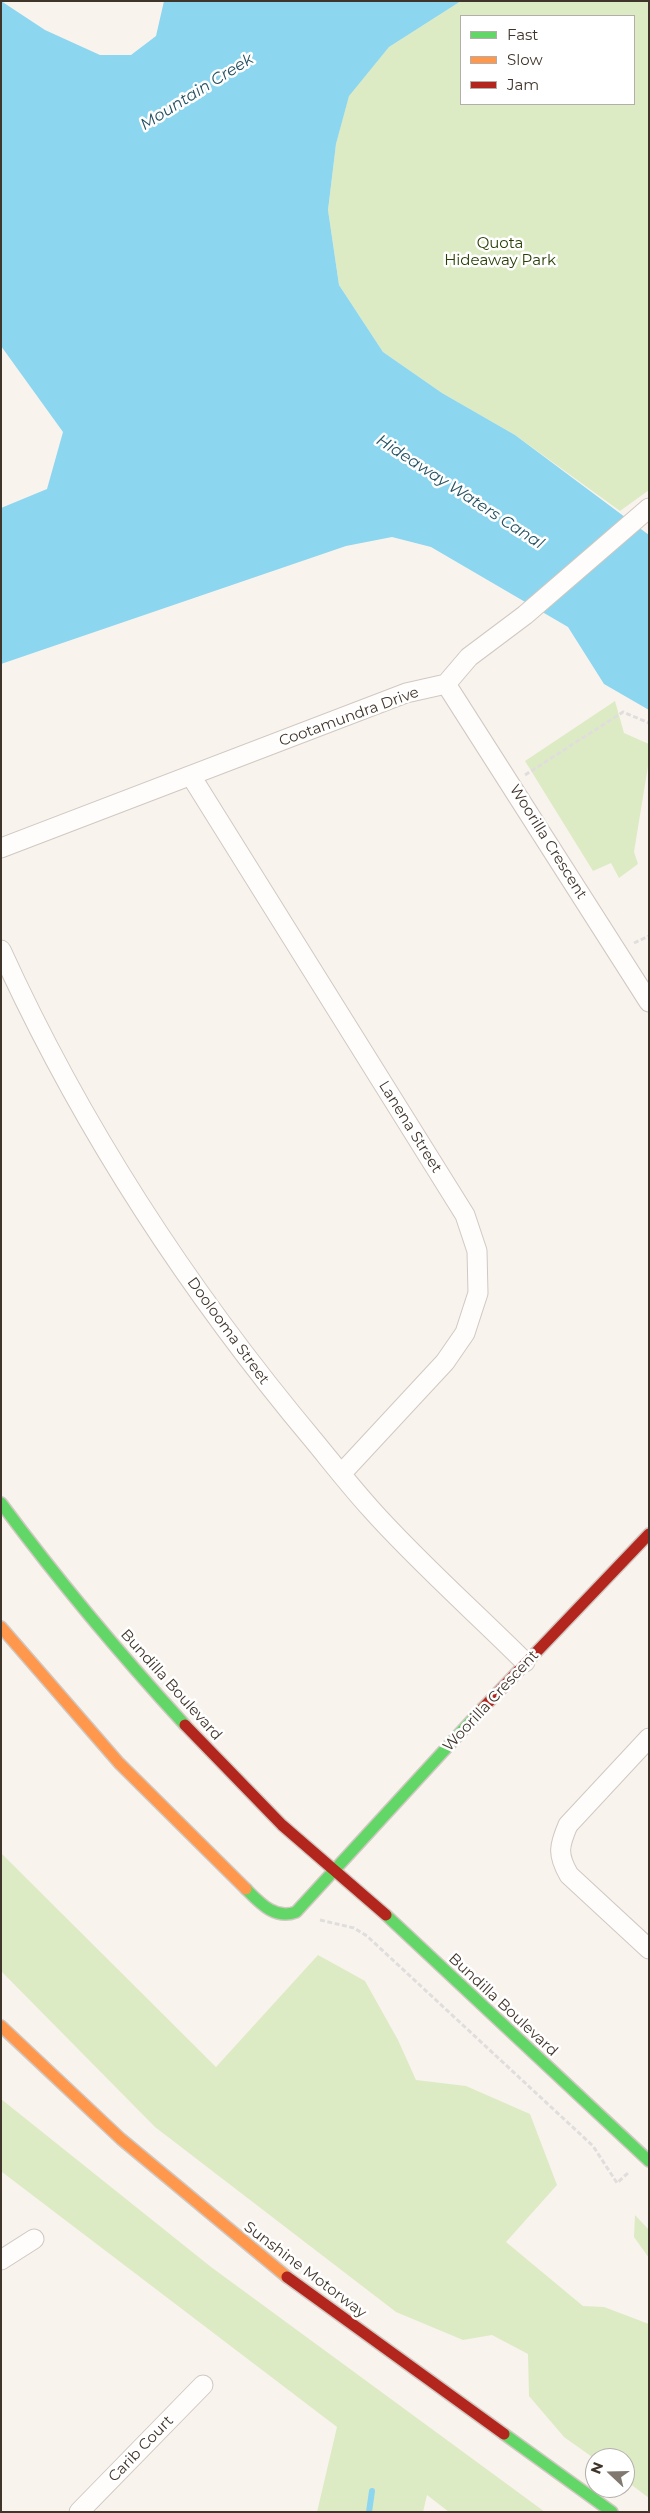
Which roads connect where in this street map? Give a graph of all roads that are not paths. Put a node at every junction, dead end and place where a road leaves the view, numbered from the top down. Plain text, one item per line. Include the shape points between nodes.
1 (649, 508) edge
2 (446, 684) junction
3 (191, 776) junction
4 (1, 848) edge
5 (1, 950) edge
6 (649, 1002) edge
7 (341, 1474) junction
8 (1, 1503) edge
9 (649, 1534) edge
10 (1, 1626) edge
11 (525, 1662) junction
12 (649, 1738) edge
13 (336, 1870) junction
14 (649, 1949) edge
15 (1, 2026) edge
16 (30, 2071) dead end
17 (52, 2075) junction
18 (649, 2161) edge
19 (34, 2239) dead end
20 (1, 2260) edge
21 (203, 2385) dead end
22 (79, 2512) edge
23 (612, 2512) edge

1 - 2 street via 525,615 470,657
2 - 3 street, Cootamundra Drive via 406,693
2 - 6 street, Woorilla Crescent
3 - 4 street, Cootamundra Drive
3 - 7 street, Lanena Street via 465,1215 478,1251 478,1293 465,1333 445,1362
5 - 7 street, Doolooma Street via 101,1143 176,1260 258,1374
7 - 11 street, Doolooma Street via 370,1508
8 - 13 main road, Bundilla Boulevard via 34,1548 166,1704 282,1825
9 - 11 main road, Woorilla Crescent
10 - 13 main road via 119,1763 268,1909 281,1916 296,1912
11 - 13 main road, Woorilla Crescent
12 - 14 street via 568,1825 560,1842 560,1860 569,1875
13 - 18 main road, Bundilla Boulevard
15 - 17 main road, Sunshine Motorway
16 - 17 main road
17 - 23 main road, Sunshine Motorway via 166,2178 271,2265
19 - 20 street
21 - 22 street, Carib Court

